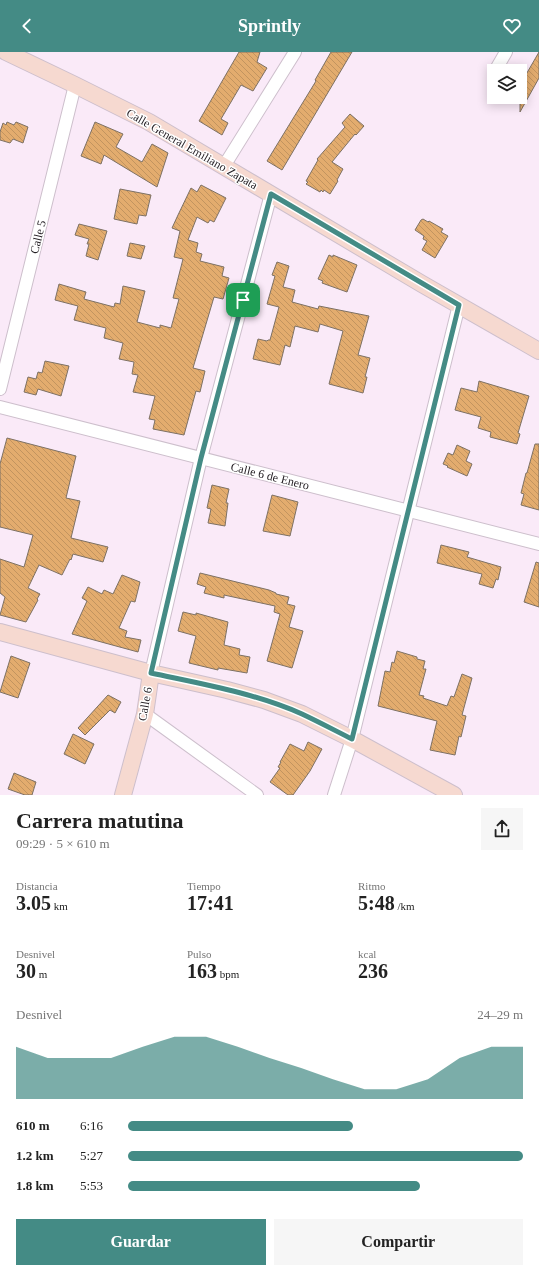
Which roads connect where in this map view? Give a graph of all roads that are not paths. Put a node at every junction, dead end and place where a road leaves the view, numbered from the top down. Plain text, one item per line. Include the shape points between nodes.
1 (6, 52) edge
2 (295, 52) edge
3 (506, 52) edge
4 (499, 64) edge
5 (75, 85) junction
6 (224, 166) junction
7 (271, 194) junction
8 (459, 305) junction
9 (539, 351) edge
10 (0, 389) edge
11 (0, 407) edge
12 (201, 458) junction
13 (409, 511) junction
14 (539, 544) edge
15 (0, 632) edge
16 (151, 673) junction
17 (145, 714) junction
18 (352, 739) junction
19 (123, 795) edge
20 (257, 795) edge
21 (334, 795) edge
22 (454, 795) edge

1 - 5 street, Calle General Emiliano Zapata
2 - 6 street
3 - 4 street
5 - 6 street, Calle General Emiliano Zapata via 149,122
5 - 10 street, Calle 5
6 - 7 street, Calle General Emiliano Zapata
7 - 8 street, Calle General Emiliano Zapata
7 - 12 street, Calle 6
8 - 9 street, Calle General Emiliano Zapata
8 - 13 street
11 - 12 street, Calle 6 de Enero
12 - 13 street, Calle 6 de Enero
12 - 16 street, Calle 6
13 - 14 street, Calle 6 de Enero
13 - 18 street
15 - 16 street
16 - 17 street, Calle 6
16 - 18 street via 264,700 302,714
17 - 19 street, Calle 6
17 - 20 street
18 - 21 street
18 - 22 street

